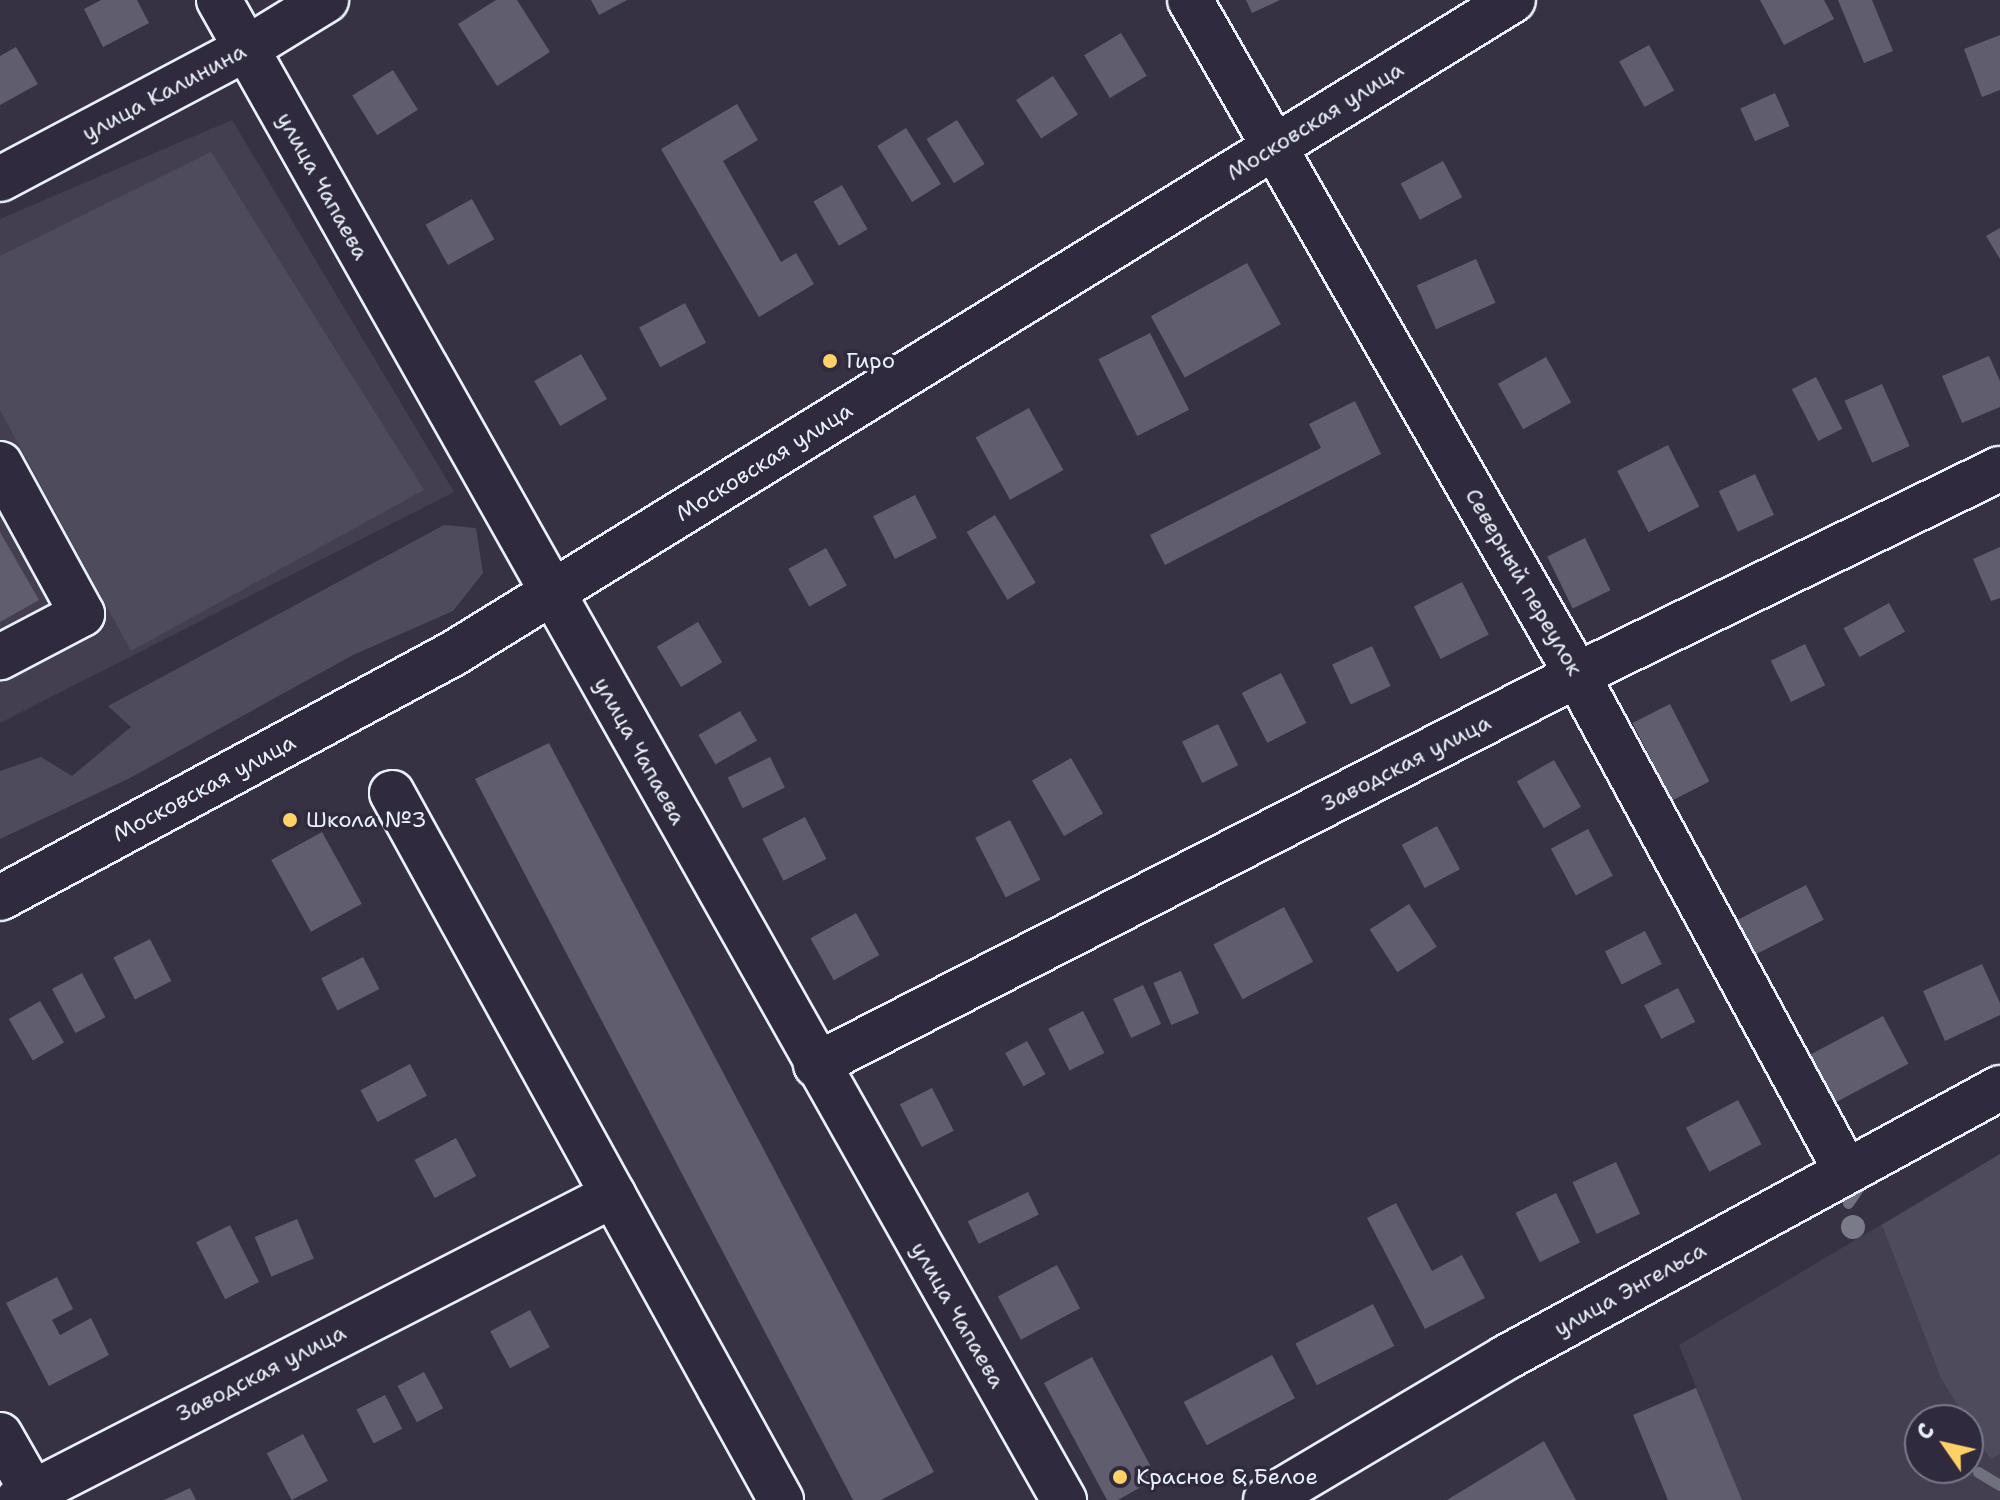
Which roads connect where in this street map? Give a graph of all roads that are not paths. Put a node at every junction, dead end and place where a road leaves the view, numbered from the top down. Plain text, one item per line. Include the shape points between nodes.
1 (219, 0) edge
2 (326, 0) edge
3 (1190, 0) edge
4 (1513, 0) edge
5 (246, 49) junction
6 (1274, 147) junction
7 (0, 179) edge
8 (0, 464) edge
9 (2000, 469) edge
10 (551, 593) junction
11 (0, 657) edge
12 (1577, 675) junction
13 (392, 793) dead end
14 (0, 898) edge
15 (816, 1065) junction
16 (2000, 1088) edge
17 (1846, 1171) junction
18 (613, 1195) junction
19 (0, 1435) edge
20 (29, 1497) edge
21 (781, 1500) edge
22 (1064, 1500) edge
23 (1266, 1500) edge

1 - 5 street, улица Чапаева
2 - 5 street, улица Калинина
3 - 6 street, Северный переулок
4 - 6 street, Московская улица
5 - 7 street, улица Калинина
5 - 10 street, улица Чапаева
6 - 10 street, Московская улица
6 - 12 street, Северный переулок
8 - 11 street via 82,614
9 - 12 street, Заводская улица
10 - 14 street, Московская улица via 454,653
10 - 15 street, улица Чапаева
12 - 15 street, Заводская улица
12 - 17 street, Северный переулок
13 - 18 street
15 - 22 street, улица Чапаева
16 - 17 street, улица Энгельса
17 - 23 street, улица Энгельса via 1505,1358
18 - 20 street, Заводская улица
18 - 21 street
19 - 20 street

